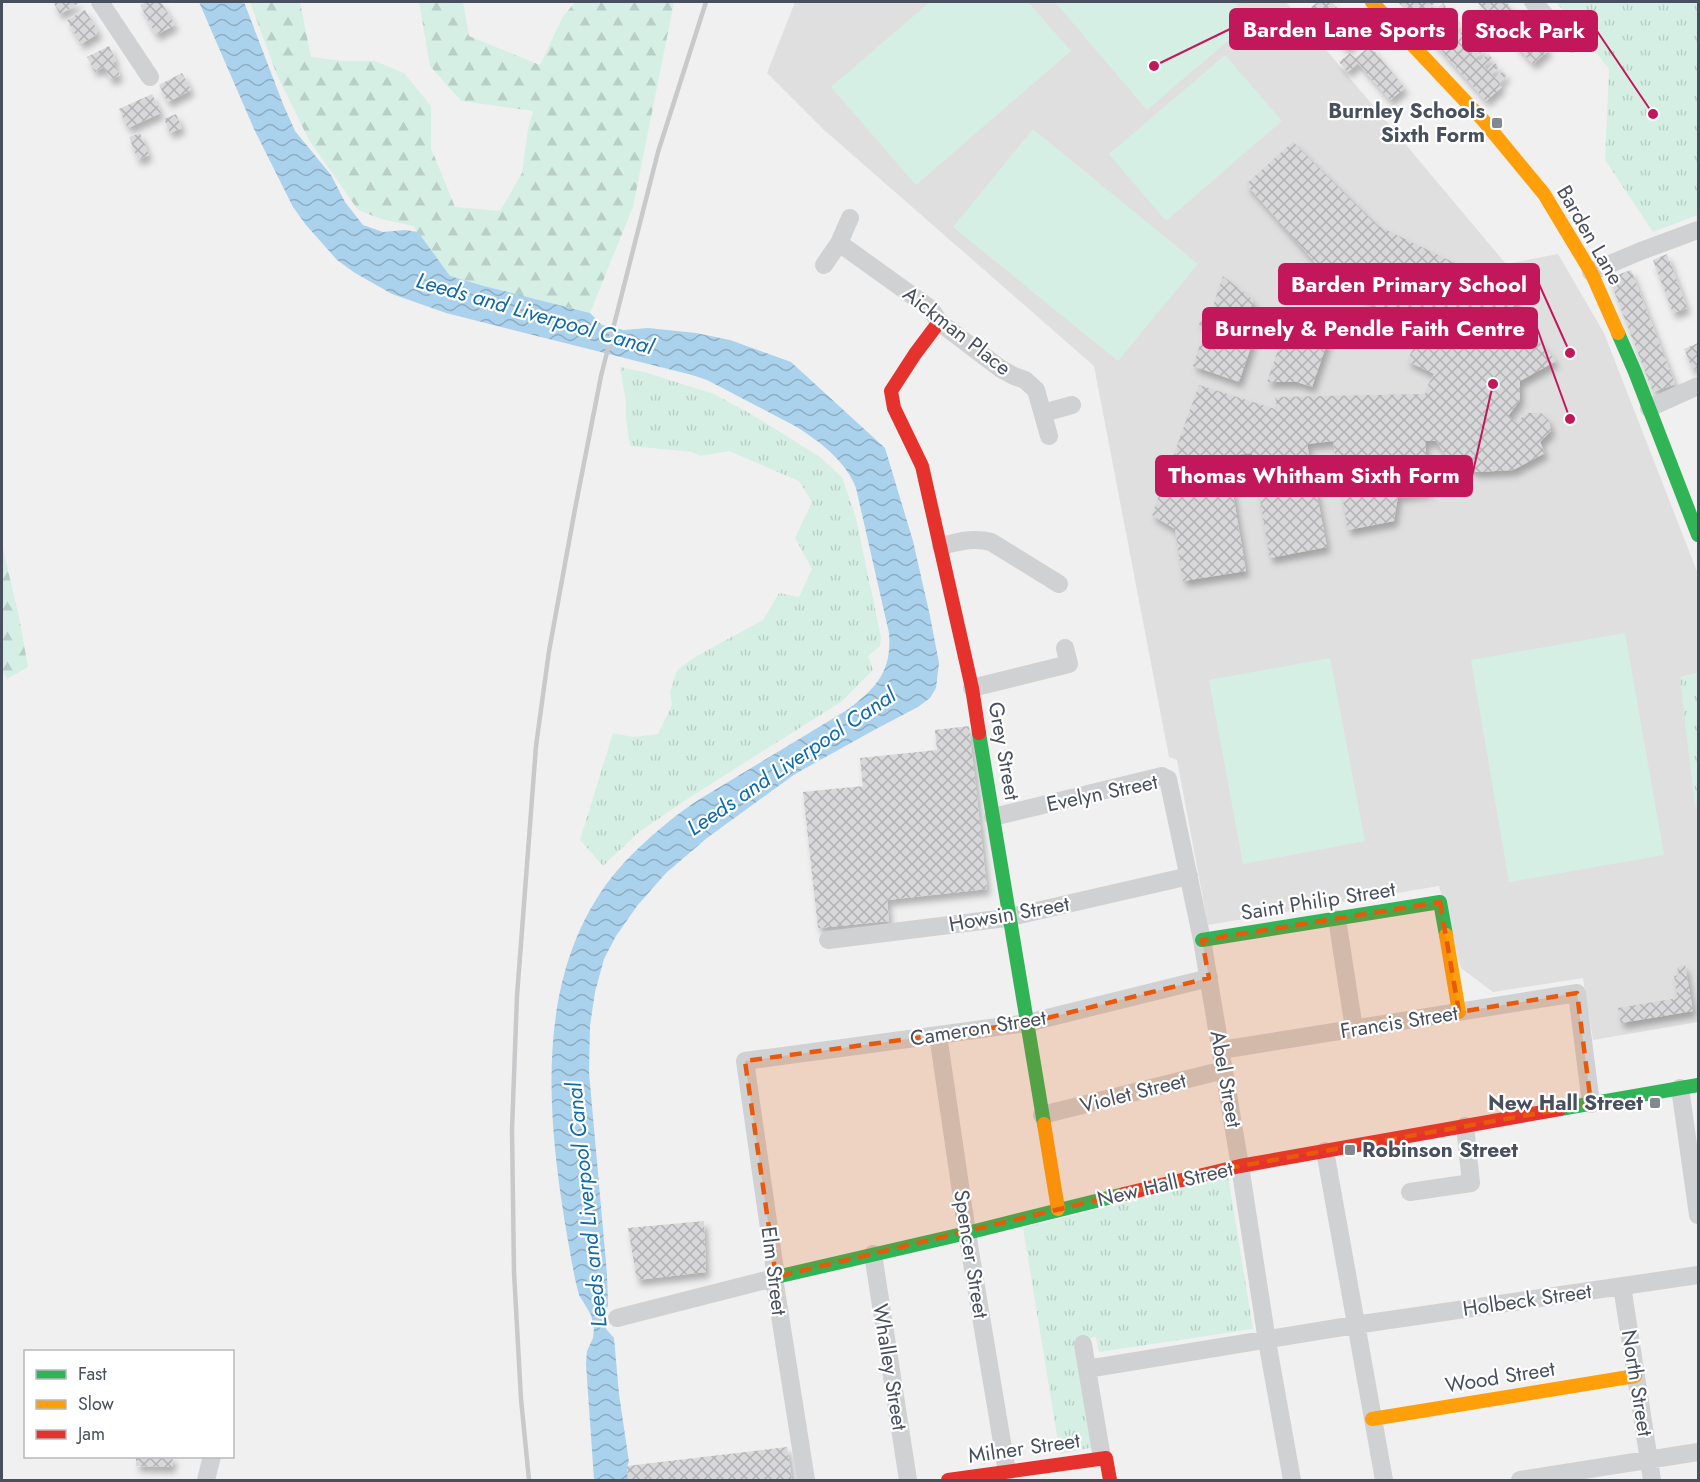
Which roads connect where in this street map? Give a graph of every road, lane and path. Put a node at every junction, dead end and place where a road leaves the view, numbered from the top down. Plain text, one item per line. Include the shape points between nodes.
1 (100, 2) edge
2 (1372, 2) edge
3 (1533, 2) edge
4 (1572, 44) dead end
5 (150, 77) dead end
6 (850, 218) dead end
7 (1698, 230) edge
8 (839, 243) junction
9 (824, 266) dead end
10 (1591, 272) junction
11 (939, 322) junction
12 (1698, 386) edge
13 (1072, 405) dead end
14 (1649, 408) junction
15 (1043, 413) junction
16 (1049, 436) dead end
17 (1698, 535) edge
18 (941, 546) junction
19 (1059, 584) dead end
20 (1065, 648) dead end
21 (972, 688) junction
22 (1170, 786) joint
23 (993, 817) junction
24 (1189, 876) junction
25 (1009, 917) junction
26 (1337, 919) junction
27 (828, 940) dead end
28 (1202, 940) junction
29 (1209, 978) junction
30 (1459, 1012) junction
31 (1027, 1023) junction
32 (1354, 1029) junction
33 (938, 1035) junction
34 (1221, 1050) junction
35 (745, 1061) joint
36 (1224, 1070) junction
37 (1698, 1085) edge
38 (1680, 1088) junction
39 (1592, 1104) junction
40 (1042, 1115) junction
41 (1465, 1126) junction
42 (1325, 1151) junction
43 (1240, 1166) junction
44 (1410, 1192) dead end
45 (1058, 1209) junction
46 (1698, 1215) edge
47 (966, 1233) junction
48 (873, 1254) junction
49 (1698, 1275) edge
50 (775, 1277) junction
51 (1622, 1286) junction
52 (616, 1318) dead end
53 (1355, 1325) junction
54 (1267, 1341) junction
55 (1083, 1344) dead end
56 (1087, 1369) junction
57 (1635, 1376) junction
58 (1372, 1419) junction
59 (1698, 1452) edge
60 (212, 1458) edge
61 (1104, 1458) junction
62 (1649, 1460) junction
63 (1007, 1472) junction
64 (1562, 1477) edge
65 (206, 1480) edge
66 (806, 1480) edge
67 (908, 1480) edge
68 (948, 1480) edge
69 (1110, 1480) edge
70 (1292, 1480) edge
71 (1384, 1480) edge
72 (1520, 1480) edge
73 (1652, 1480) edge

1 - 5 street
2 - 10 street, Barden Lane via 1483,120 1544,194
3 - 4 street
6 - 8 street
7 - 10 street
8 - 9 street
8 - 11 street, Aickman Place via 931,309
10 - 14 street, Barden Lane
11 - 15 street, Aickman Place via 1000,369 1025,380 1036,390
11 - 18 street, Grey Street via 891,392 894,408 922,466
12 - 14 street
13 - 15 street
14 - 17 street, Barden Lane
15 - 16 street, Aickman Place
18 - 19 street via 982,539
18 - 21 street, Grey Street
20 - 21 street via 1069,663
21 - 23 street, Grey Street
22 - 23 street, Evelyn Street via 1162,776
22 - 24 street, Abel Street
23 - 25 street, Grey Street
24 - 25 street, Howsin Street
24 - 28 street, Abel Street
25 - 27 street, Howsin Street
25 - 31 street, Grey Street
26 - 28 street, Saint Philip Street
26 - 30 street, Saint Philip Street via 1440,903
26 - 32 street
28 - 29 street, Abel Street
29 - 31 street, Cameron Street
29 - 34 street, Abel Street
30 - 32 street, Francis Street
30 - 39 street, Francis Street via 1576,993
31 - 33 street, Cameron Street
31 - 40 street, Grey Street
32 - 34 street, Francis Street
33 - 35 street, Cameron Street
33 - 47 street, Spencer Street
34 - 36 street, Abel Street
35 - 50 street, Elm Street
36 - 40 street, Violet Street
36 - 43 street, Abel Street
37 - 38 street, New Hall Street
38 - 39 street, New Hall Street
38 - 46 street
39 - 41 street, New Hall Street
40 - 45 street, Grey Street
41 - 42 street, New Hall Street
41 - 44 street via 1471,1183
42 - 43 street, New Hall Street
42 - 53 street
43 - 45 street, New Hall Street
43 - 54 street, Abel Street
45 - 47 street, New Hall Street
47 - 48 street, New Hall Street
47 - 63 street, Spencer Street
48 - 50 street, New Hall Street
48 - 67 street, Whalley Street
49 - 51 street, Holbeck Street
50 - 52 street, New Hall Street
50 - 66 street, Elm Street
51 - 53 street, Holbeck Street
51 - 57 street, North Street
53 - 54 street, Holbeck Street
53 - 58 street
54 - 56 street, Holbeck Street
54 - 70 street, Abel Street
55 - 56 street
56 - 61 street
57 - 58 street, Wood Street
57 - 62 street, North Street
58 - 71 street
59 - 62 street
60 - 65 street
61 - 63 street, Milner Street
61 - 69 street
62 - 64 street
62 - 73 street, North Street
63 - 68 street, Milner Street
64 - 72 street

